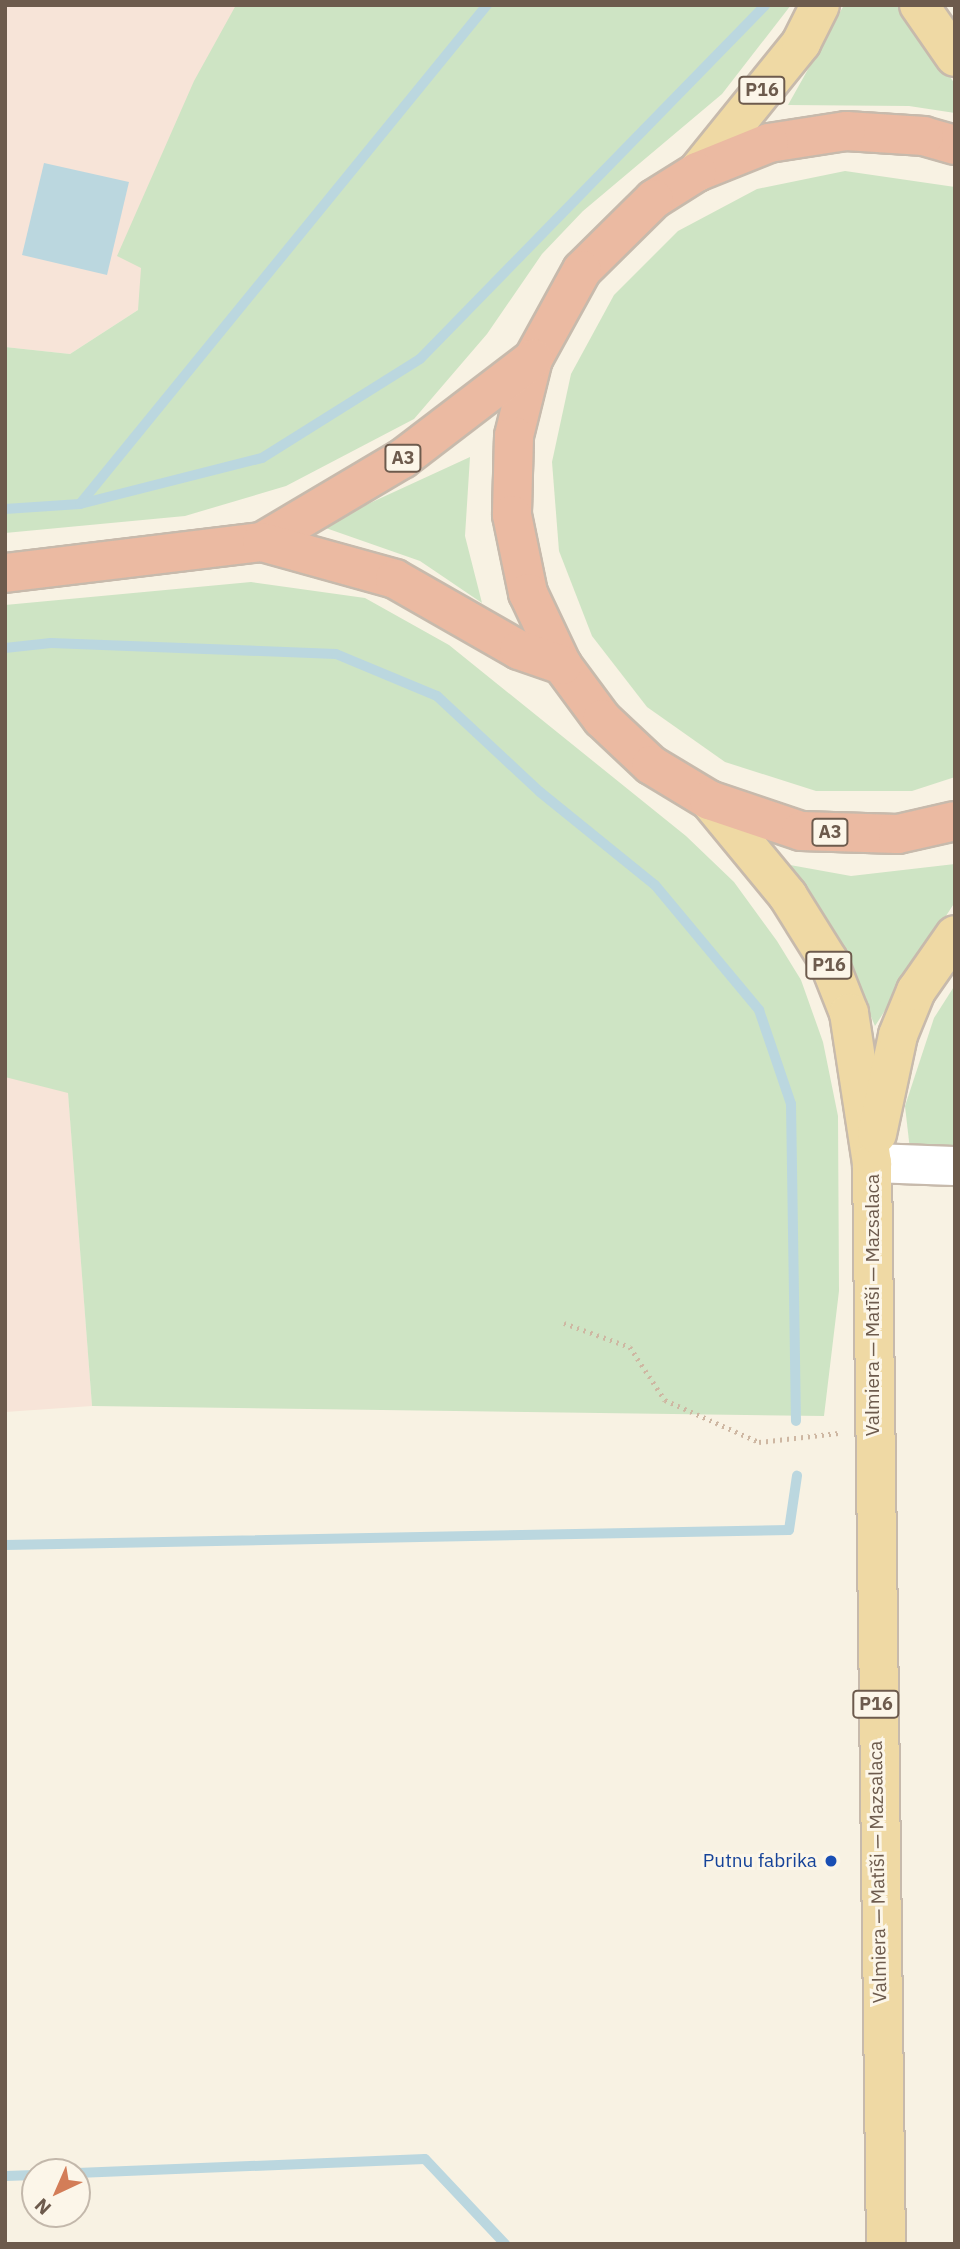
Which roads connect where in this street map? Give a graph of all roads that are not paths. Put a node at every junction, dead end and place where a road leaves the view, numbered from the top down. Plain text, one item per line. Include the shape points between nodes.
1 (820, 5) edge
2 (919, 5) edge
3 (955, 57) edge
4 (955, 145) edge
5 (697, 172) junction
6 (533, 359) junction
7 (262, 542) junction
8 (5, 573) edge
9 (562, 666) junction
10 (709, 800) junction
11 (955, 821) edge
12 (955, 935) edge
13 (872, 1163) junction
14 (955, 1166) edge
15 (886, 2244) edge

1 - 5 main road, P16 via 801,43
2 - 3 main road
4 - 5 highway, A3 via 924,136 846,131 769,143
5 - 6 highway, A3 via 616,232 582,270
6 - 7 highway, A3 via 402,459
6 - 9 highway, A3 via 514,436 512,515 528,593
7 - 8 highway, A3
7 - 9 highway, A3 via 395,579 519,650
9 - 10 highway, A3 via 612,729 652,765
10 - 11 highway, A3 via 801,831 898,834
10 - 13 main road, Valmiera — Matīši — Mazsalaca / P16 via 788,896 828,960 849,1013
12 - 13 main road, Valmiera — Matīši — Mazsalaca / P16 via 916,991 898,1035
13 - 14 street
13 - 15 main road, Valmiera — Matīši — Mazsalaca / P16

